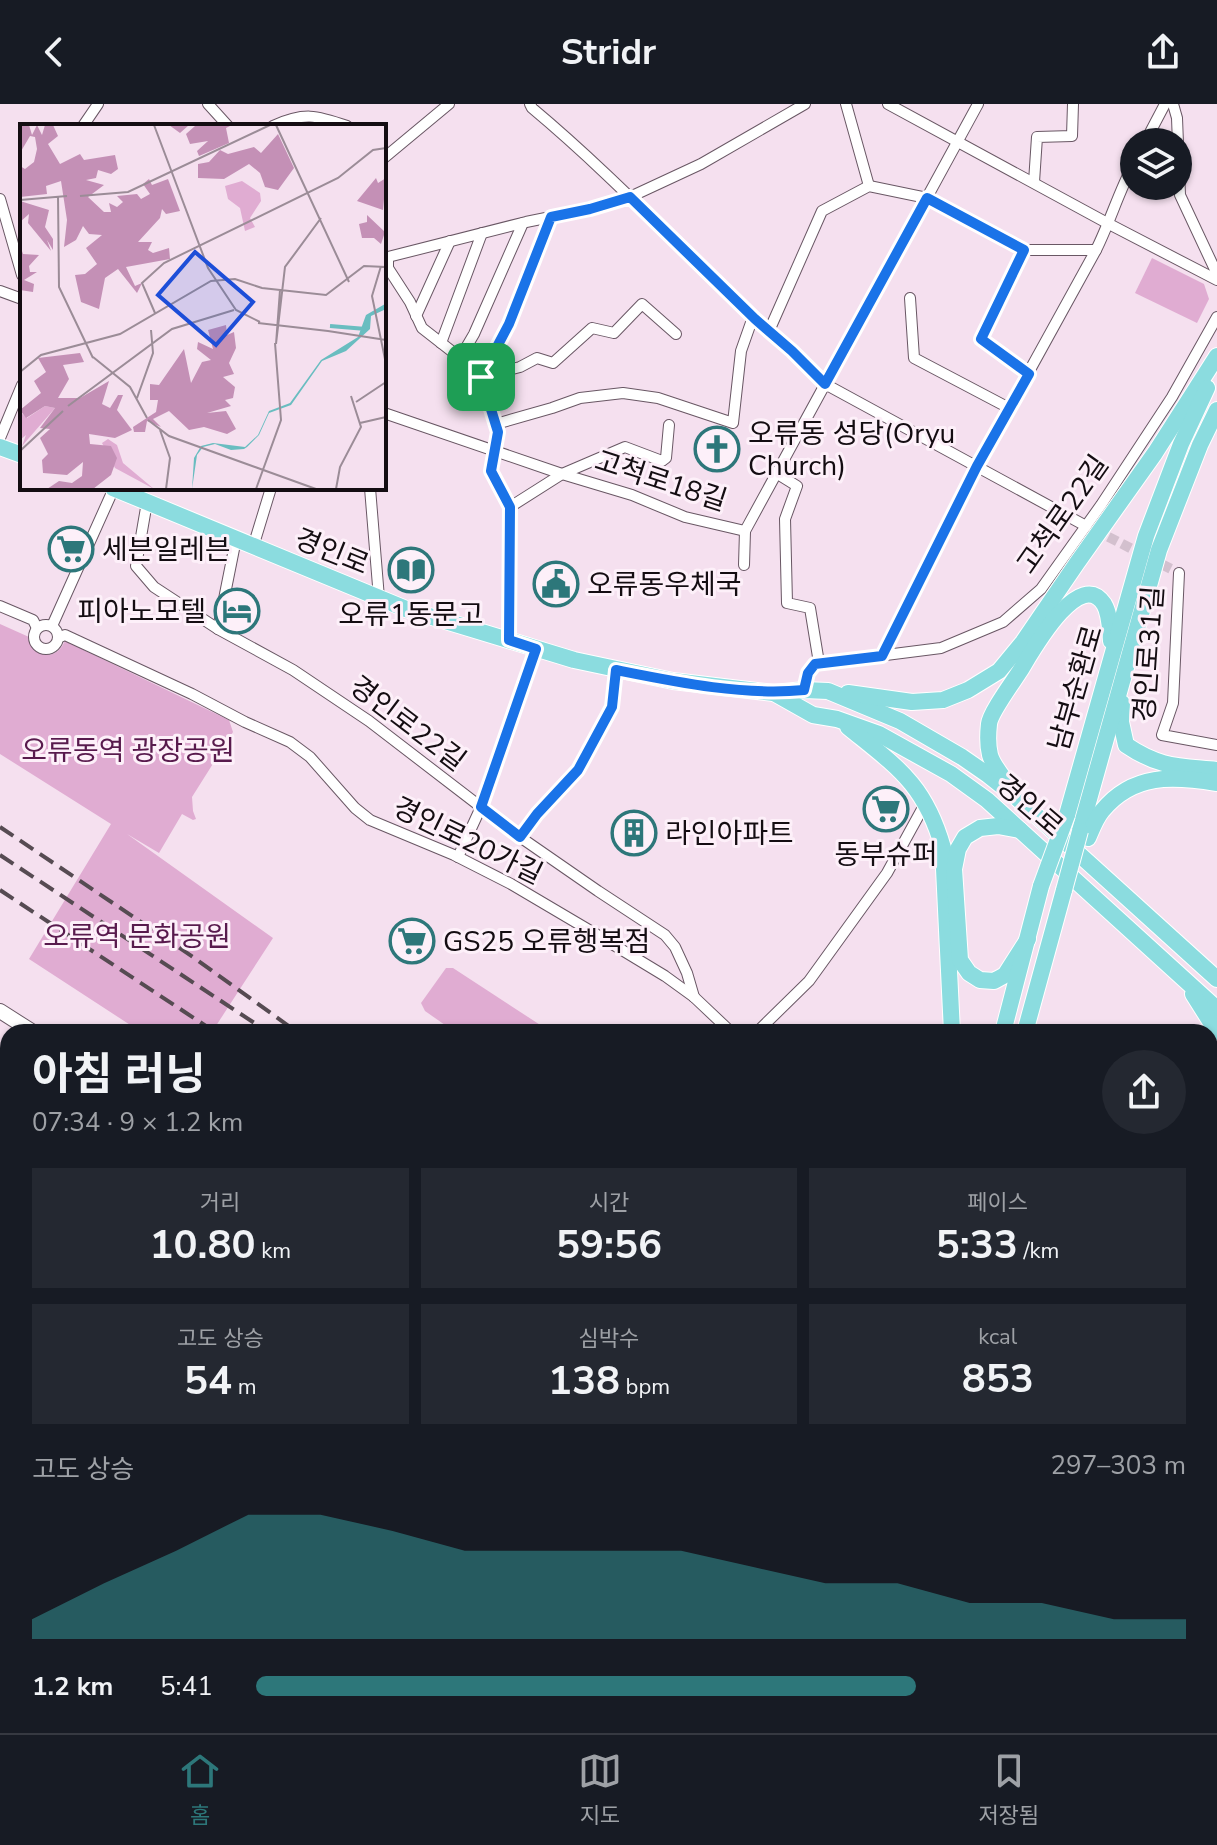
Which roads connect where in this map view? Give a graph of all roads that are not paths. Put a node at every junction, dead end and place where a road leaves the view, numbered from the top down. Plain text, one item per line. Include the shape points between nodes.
1 (98, 104) edge
2 (208, 104) edge
3 (449, 104) edge
4 (530, 104) edge
5 (805, 104) edge
6 (846, 104) edge
7 (888, 104) edge
8 (978, 104) edge
9 (1073, 104) edge
10 (1165, 104) edge
11 (1173, 104) edge
12 (84, 124) edge
13 (226, 124) edge
14 (277, 124) edge
15 (341, 124) edge
16 (1152, 128) edge
17 (958, 142) junction
18 (386, 156) edge
19 (1034, 182) junction
20 (869, 186) junction
21 (1120, 193) edge
22 (630, 197) junction
23 (927, 198) junction
24 (0, 199) edge
25 (551, 217) junction
26 (523, 223) junction
27 (1109, 224) junction
28 (482, 233) junction
29 (450, 241) junction
30 (1024, 250) junction
31 (1096, 250) junction
32 (386, 257) edge
33 (20, 264) edge
34 (1217, 274) edge
35 (1217, 280) edge
36 (0, 291) edge
37 (20, 298) edge
38 (910, 298) dead end
39 (416, 316) junction
40 (753, 317) junction
41 (1217, 317) edge
42 (769, 331) junction
43 (676, 334) dead end
44 (441, 343) junction
45 (1217, 356) edge
46 (460, 358) junction
47 (1217, 364) edge
48 (1029, 374) junction
49 (481, 377) junction
50 (825, 384) junction
51 (20, 390) edge
52 (1009, 408) junction
53 (1217, 410) edge
54 (386, 414) edge
55 (496, 424) junction
56 (669, 425) dead end
57 (0, 438) edge
58 (0, 447) edge
59 (495, 451) junction
60 (20, 454) edge
61 (977, 466) junction
62 (776, 473) junction
63 (562, 474) junction
64 (112, 490) edge
65 (118, 490) edge
66 (270, 490) edge
67 (370, 490) edge
68 (147, 502) junction
69 (510, 507) junction
70 (1086, 526) junction
71 (745, 531) junction
72 (236, 539) junction
73 (253, 547) junction
74 (744, 565) dead end
75 (1179, 573) dead end
76 (379, 598) junction
77 (0, 606) edge
78 (52, 626) junction
79 (37, 628) junction
80 (218, 629) junction
81 (58, 638) junction
82 (509, 640) junction
83 (536, 649) junction
84 (1112, 651) junction
85 (1129, 655) junction
86 (882, 656) junction
87 (819, 663) junction
88 (616, 670) junction
89 (804, 690) junction
90 (828, 691) junction
91 (774, 693) junction
92 (837, 719) junction
93 (1217, 745) edge
94 (1217, 770) edge
95 (1217, 783) edge
96 (1017, 798) junction
97 (926, 802) junction
98 (481, 807) junction
99 (1020, 830) junction
100 (1084, 835) junction
101 (520, 837) junction
102 (458, 857) junction
103 (1028, 939) junction
104 (1182, 976) junction
105 (1217, 979) edge
106 (694, 997) junction
107 (1217, 1009) edge
108 (0, 1011) edge
109 (20, 1024) edge
110 (723, 1024) edge
111 (765, 1024) edge
112 (952, 1024) edge
113 (1005, 1024) edge
114 (1027, 1024) edge
115 (1212, 1024) edge

1 - 12 street
2 - 13 street
3 - 18 street
4 - 22 street
5 - 22 street via 701,164
6 - 20 street
7 - 17 street
8 - 17 street, 고척로18길
9 - 19 street via 1072,136 1037,137
10 - 16 street
11 - 34 street via 1180,195
14 - 15 street via 318,116
17 - 19 street
17 - 23 street, 고척로18길
19 - 27 street
20 - 23 street
20 - 42 street via 822,211
21 - 27 street
22 - 25 street
22 - 40 street
23 - 30 street
23 - 50 street, 고척로18길
24 - 33 street
25 - 26 street
25 - 49 street via 509,324
26 - 28 street
26 - 46 street
27 - 31 street
27 - 35 street
28 - 29 street
28 - 44 street
29 - 32 street
29 - 39 street
30 - 31 street
30 - 48 street via 981,339
31 - 48 street
32 - 39 street
36 - 37 street
38 - 52 street via 914,358
39 - 44 street
40 - 42 street
40 - 55 street via 741,351 733,423 658,398 623,393 580,398
41 - 70 street, 고척로22길 via 1172,397
42 - 50 street
43 - 49 street via 642,304 614,333 592,328 553,363 537,358
44 - 46 street
45 - 90 main road via 1155,453 999,671 943,700 912,702
46 - 49 street
47 - 84 main road, 남부순환로 via 1146,536
48 - 52 street
49 - 55 street
50 - 61 street
50 - 62 street, 고척로18길
51 - 57 street
52 - 61 street
53 - 85 main road, 남부순환로 via 1159,550
54 - 59 street
55 - 59 street
56 - 63 street, 고척로18길 via 662,461 625,447
58 - 60 main road
59 - 63 street
59 - 69 street via 491,471
61 - 70 street
61 - 86 street
62 - 71 street, 고척로18길
62 - 87 street via 797,486 785,519 787,603 810,608
63 - 69 street, 고척로18길
63 - 71 street, 고척로18길 via 685,517
64 - 78 street
65 - 68 main road, 경인로
66 - 73 street
67 - 76 street
68 - 72 main road, 경인로
68 - 80 street, 경인로22길 via 136,566 154,587
69 - 82 street
70 - 86 street, 고척로22길 via 1041,589 1003,622 941,648
71 - 74 street, 고척로18길
72 - 73 main road, 경인로
72 - 80 street
73 - 76 main road, 경인로
75 - 93 street, 경인로31길 via 1173,703 1162,735
76 - 82 main road, 경인로
77 - 79 street via 33,620
78 - 79 street
78 - 81 street
79 - 81 street via 38,646 50,648
80 - 98 street, 경인로22길 via 293,670 369,721
81 - 102 street, 경인로20가길 via 65,635 290,742 370,820
82 - 83 main road, 경인로
83 - 88 main road, 경인로
83 - 98 street
84 - 96 main road via 1108,615 1094,595 1072,600 1034,648 989,721 991,757
84 - 103 main road, 남부순환로, bridge
85 - 94 main road via 1121,722 1126,745 1164,765
85 - 100 main road, 남부순환로
86 - 87 street, 고척로22길
87 - 89 street via 808,673
88 - 91 main road, 경인로
88 - 101 street via 612,707 578,770
89 - 90 main road, 경인로
89 - 91 main road, 경인로
90 - 96 main road, 경인로 via 900,721 962,757
91 - 92 main road, 경인로 via 813,715
92 - 97 main road via 912,782
92 - 99 main road, 경인로 via 879,734 951,774
95 - 100 main road via 1137,783 1116,797
96 - 105 main road, 경인로
97 - 111 street via 887,873 818,969
97 - 112 main road via 943,848
98 - 101 street, 경인로22길
98 - 102 street
99 - 103 main road via 980,828 958,849 954,869 960,960 980,980 994,981 1005,975
99 - 104 main road, 경인로
100 - 114 main road, 남부순환로, bridge
101 - 106 street, 경인로22길 via 665,935
102 - 106 street, 경인로20가길 via 553,908
103 - 113 main road, 남부순환로
104 - 107 main road, 경인로
104 - 115 main road
106 - 110 street, 경인로20가길
108 - 109 main road

